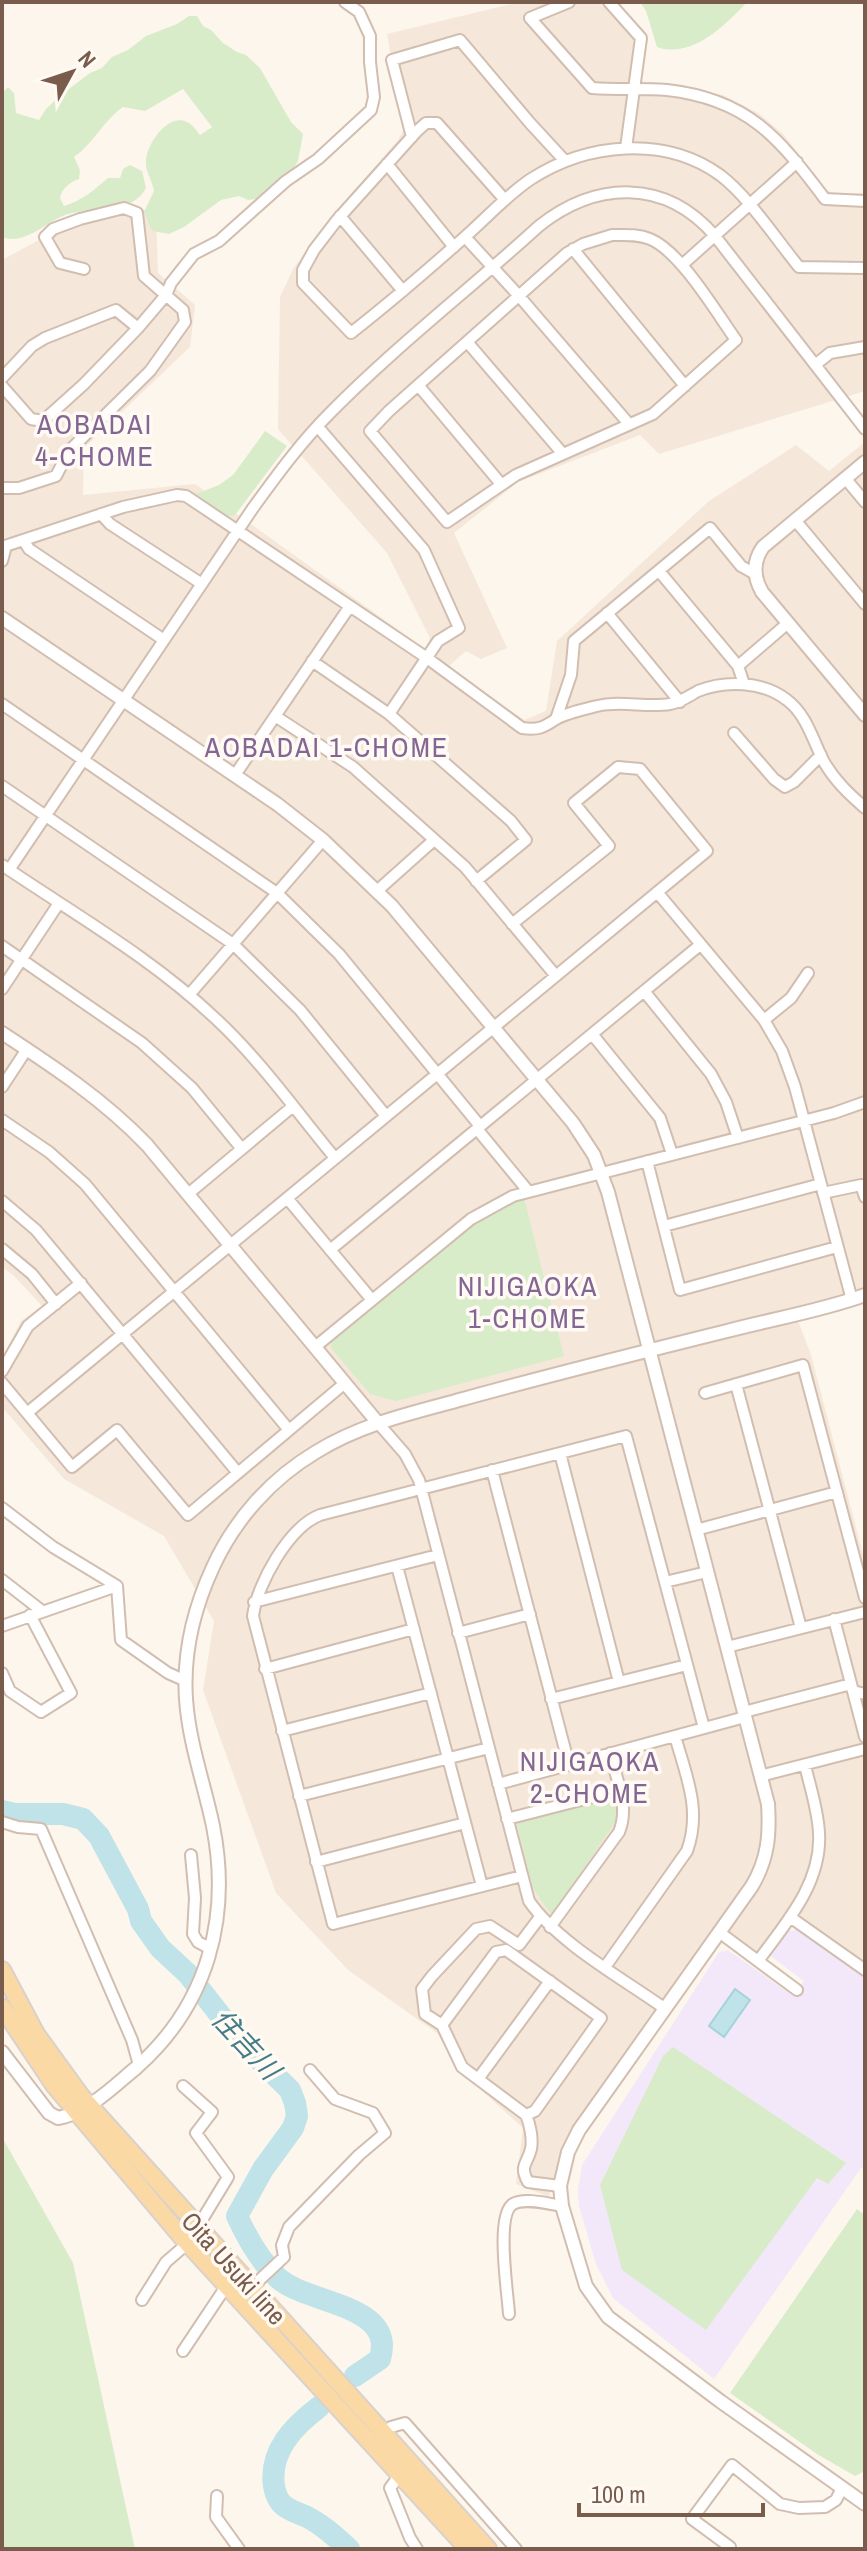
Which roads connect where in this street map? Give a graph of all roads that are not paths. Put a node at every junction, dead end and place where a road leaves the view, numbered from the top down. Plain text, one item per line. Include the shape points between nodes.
1 (345, 2) edge
2 (569, 2) edge
3 (609, 2) edge
4 (634, 89) junction
5 (412, 137) junction
6 (626, 148) junction
7 (565, 161) junction
8 (797, 162) junction
9 (387, 164) junction
10 (505, 200) junction
11 (865, 201) edge
12 (749, 205) junction
13 (340, 216) junction
14 (715, 236) junction
15 (465, 237) junction
16 (454, 247) junction
17 (573, 249) junction
18 (682, 265) junction
19 (493, 267) junction
20 (865, 268) edge
21 (84, 269) dead end
22 (403, 291) junction
23 (166, 295) junction
24 (519, 296) junction
25 (138, 328) junction
26 (468, 343) junction
27 (865, 347) edge
28 (815, 365) junction
29 (2, 378) edge
30 (418, 385) junction
31 (2, 386) edge
32 (685, 386) junction
33 (629, 424) junction
34 (318, 427) junction
35 (865, 429) edge
36 (563, 454) junction
37 (865, 462) edge
38 (845, 478) junction
39 (501, 484) junction
40 (2, 488) edge
41 (865, 502) edge
42 (101, 514) junction
43 (795, 520) junction
44 (238, 531) junction
45 (24, 541) junction
46 (4, 547) edge
47 (2, 561) edge
48 (659, 571) junction
49 (755, 574) junction
50 (202, 584) junction
51 (865, 604) edge
52 (350, 606) junction
53 (607, 613) junction
54 (2, 618) edge
55 (788, 623) junction
56 (164, 640) junction
57 (427, 658) junction
58 (312, 661) junction
59 (738, 666) junction
60 (744, 684) junction
61 (123, 700) junction
62 (680, 702) junction
63 (2, 704) edge
64 (389, 714) junction
65 (865, 715) edge
66 (275, 716) junction
67 (556, 719) junction
68 (734, 733) dead end
69 (821, 755) junction
70 (84, 759) junction
71 (235, 775) junction
72 (2, 786) edge
73 (865, 808) edge
74 (46, 815) junction
75 (323, 840) junction
76 (434, 840) junction
77 (5, 867) edge
78 (476, 881) junction
79 (378, 890) junction
80 (657, 892) junction
81 (277, 893) junction
82 (59, 903) junction
83 (512, 924) junction
84 (233, 944) junction
85 (700, 945) junction
86 (2, 946) edge
87 (21, 959) junction
88 (808, 973) dead end
89 (556, 976) junction
90 (2, 989) edge
91 (644, 991) junction
92 (189, 995) junction
93 (764, 1020) junction
94 (493, 1027) junction
95 (2, 1033) edge
96 (592, 1034) junction
97 (27, 1049) junction
98 (437, 1074) junction
99 (537, 1080) junction
100 (2, 1087) edge
101 (864, 1104) edge
102 (292, 1107) junction
103 (386, 1116) junction
104 (2, 1120) edge
105 (804, 1121) junction
106 (478, 1128) junction
107 (738, 1138) junction
108 (242, 1149) junction
109 (672, 1154) junction
110 (335, 1158) junction
111 (647, 1161) junction
112 (601, 1172) junction
113 (822, 1189) junction
114 (528, 1191) junction
115 (188, 1194) junction
116 (865, 1197) edge
117 (287, 1198) junction
118 (2, 1201) edge
119 (664, 1226) junction
120 (230, 1245) junction
121 (837, 1247) junction
122 (2, 1249) edge
123 (330, 1250) junction
124 (81, 1283) junction
125 (174, 1291) junction
126 (865, 1295) edge
127 (372, 1300) junction
128 (852, 1300) junction
129 (56, 1304) junction
130 (123, 1333) junction
131 (315, 1347) junction
132 (649, 1350) junction
133 (2, 1371) edge
134 (2, 1383) edge
135 (345, 1383) junction
136 (736, 1384) junction
137 (705, 1393) dead end
138 (27, 1413) junction
139 (378, 1423) junction
140 (289, 1430) junction
141 (560, 1453) junction
142 (492, 1470) junction
143 (238, 1473) junction
144 (421, 1488) junction
145 (837, 1492) junction
146 (2, 1508) edge
147 (770, 1511) junction
148 (696, 1530) junction
149 (438, 1555) junction
150 (397, 1566) junction
151 (707, 1572) junction
152 (2, 1580) edge
153 (665, 1582) junction
154 (117, 1586) junction
155 (865, 1598) edge
156 (254, 1602) junction
157 (42, 1611) junction
158 (865, 1612) edge
159 (530, 1614) junction
160 (30, 1615) junction
161 (834, 1619) junction
162 (2, 1626) edge
163 (801, 1628) junction
164 (414, 1629) junction
165 (458, 1633) junction
166 (727, 1647) junction
167 (687, 1665) junction
168 (265, 1669) junction
169 (2, 1673) edge
170 (186, 1681) junction
171 (619, 1682) junction
172 (852, 1687) junction
173 (431, 1693) junction
174 (865, 1694) edge
175 (551, 1699) junction
176 (744, 1714) junction
177 (704, 1728) junction
178 (282, 1731) junction
179 (675, 1736) junction
180 (865, 1737) edge
181 (489, 1748) junction
182 (865, 1749) edge
183 (610, 1753) junction
184 (448, 1758) junction
185 (569, 1765) junction
186 (805, 1765) junction
187 (760, 1776) junction
188 (498, 1784) junction
189 (620, 1790) junction
190 (299, 1796) junction
191 (507, 1819) junction
192 (2, 1822) edge
193 (465, 1823) junction
194 (191, 1855) dead end
195 (316, 1862) junction
196 (522, 1876) junction
197 (482, 1886) junction
198 (540, 1917) junction
199 (790, 1917) junction
200 (550, 1927) junction
201 (719, 1932) junction
202 (211, 1949) junction
203 (758, 1961) junction
204 (605, 1967) junction
205 (2, 1970) edge
206 (865, 1970) edge
207 (550, 1981) junction
208 (797, 1990) dead end
209 (2, 2007) edge
210 (664, 2008) junction
211 (442, 2025) junction
212 (2, 2052) edge
213 (139, 2065) junction
214 (310, 2070) dead end
215 (478, 2079) junction
216 (183, 2086) dead end
217 (83, 2108) junction
218 (526, 2115) junction
219 (560, 2186) junction
220 (562, 2206) junction
221 (197, 2227) junction
222 (188, 2243) junction
223 (227, 2285) junction
224 (245, 2294) junction
225 (142, 2300) dead end
226 (509, 2314) dead end
227 (183, 2351) dead end
228 (379, 2439) junction
229 (406, 2468) junction
230 (842, 2488) junction
231 (217, 2496) dead end
232 (865, 2504) edge
233 (239, 2549) edge
234 (417, 2549) edge
235 (468, 2549) edge
236 (488, 2549) edge
237 (516, 2549) edge
238 (729, 2549) edge

1 - 23 street via 359,12 370,36 371,110 219,241 194,254
2 - 4 street via 530,18 592,88
3 - 4 street via 641,38
4 - 6 street
4 - 8 street via 713,99 762,125
5 - 7 street via 392,60 460,40
5 - 9 street
5 - 10 street via 426,123 437,123
6 - 7 street
6 - 12 street via 683,156 719,175
7 - 10 street
8 - 11 street via 825,199
8 - 12 street
9 - 13 street
9 - 16 street
10 - 15 street
12 - 14 street
12 - 20 street via 799,267
13 - 22 street
13 - 22 street via 314,250 303,270 303,283 351,333
14 - 18 street
14 - 19 street via 668,199 614,193 552,215
14 - 28 street
15 - 16 street
15 - 19 street
16 - 22 street
17 - 18 street via 597,238 638,235 658,243
17 - 24 street
17 - 32 street
18 - 32 street via 736,340
19 - 24 street
19 - 34 street
21 - 23 street via 60,263 45,237 66,224 124,208 137,213 144,276
23 - 25 street
23 - 40 street via 186,316 162,357 75,444 56,476
24 - 26 street
24 - 33 street
25 - 29 street via 116,310 45,338
25 - 31 street via 43,421 31,419
26 - 30 street
26 - 36 street
27 - 28 street via 830,353
28 - 35 street
30 - 39 street
30 - 39 street via 370,431 447,522
32 - 33 street via 653,414
33 - 36 street
34 - 44 street
34 - 57 street via 424,550 459,628 438,641
36 - 39 street
37 - 38 street
38 - 41 street
38 - 43 street
42 - 44 street via 186,496
42 - 45 street
42 - 50 street
43 - 49 street via 760,551
43 - 51 street
44 - 50 street
44 - 52 street
45 - 46 street
45 - 56 street
46 - 47 street
48 - 49 street via 710,528 741,566
48 - 53 street
48 - 59 street
49 - 55 street via 762,592
50 - 56 street
52 - 57 street
52 - 58 street
53 - 62 street
53 - 67 street via 574,641 571,675
54 - 61 street
55 - 59 street
55 - 65 street
56 - 61 street
57 - 64 street
57 - 67 street via 522,728 538,730
58 - 64 street
58 - 66 street
59 - 60 street
60 - 62 street via 721,684
60 - 69 street via 792,704
61 - 70 street
61 - 71 street
62 - 67 street via 600,705
63 - 70 street
64 - 78 street via 526,840
66 - 71 street
66 - 76 street via 353,767
68 - 69 street via 785,787
69 - 73 street via 837,782
70 - 74 street
70 - 81 street
71 - 75 street
72 - 74 street
74 - 77 street
74 - 84 street
75 - 79 street
75 - 81 street
76 - 78 street
76 - 79 street
77 - 82 street
78 - 83 street
79 - 94 street
80 - 83 street via 707,851 640,769 618,767 574,803 609,846
80 - 85 street
80 - 89 street
81 - 84 street
81 - 98 street via 339,954
82 - 87 street
82 - 92 street
83 - 89 street
84 - 92 street
84 - 103 street via 300,1010
85 - 91 street
85 - 93 street
86 - 87 street
87 - 90 street
87 - 108 street via 142,1043 192,1088
88 - 93 street via 791,998
89 - 94 street
91 - 96 street
91 - 107 street via 711,1074
92 - 102 street via 238,1042
93 - 105 street via 782,1051
94 - 98 street
94 - 99 street
95 - 97 street
96 - 99 street
96 - 109 street via 655,1111
97 - 100 street
97 - 115 street via 121,1118
98 - 103 street
98 - 106 street
99 - 106 street
99 - 112 street via 585,1139
101 - 105 street
102 - 108 street
102 - 110 street
103 - 110 street
104 - 125 street via 85,1184
105 - 107 street
105 - 113 street
106 - 114 street
106 - 123 street
107 - 109 street
108 - 115 street
109 - 111 street
110 - 117 street
111 - 112 street
111 - 119 street
112 - 114 street
112 - 132 street
113 - 116 street via 861,1185
113 - 119 street
113 - 121 street
114 - 127 street via 471,1219
115 - 120 street
117 - 120 street
117 - 123 street
118 - 124 street via 21,1214
119 - 121 street via 680,1290
120 - 125 street
120 - 131 street
121 - 128 street
122 - 129 street
123 - 127 street
124 - 129 street
124 - 130 street
125 - 130 street
125 - 140 street
126 - 128 street
127 - 131 street
128 - 132 street
129 - 133 street via 28,1326
130 - 138 street
130 - 143 street
131 - 135 street
132 - 139 street
132 - 148 street
134 - 138 street
135 - 139 street
135 - 140 street
136 - 137 street
136 - 145 street via 803,1365
136 - 147 street
138 - 143 street via 72,1467 117,1430 188,1515
139 - 144 street via 412,1464
139 - 170 street via 300,1462 239,1522 202,1594
140 - 143 street
141 - 142 street
141 - 153 street via 626,1436
141 - 171 street
142 - 144 street
142 - 159 street
144 - 149 street
144 - 156 street via 314,1517 281,1551
145 - 147 street
145 - 155 street
146 - 154 street
147 - 148 street
147 - 163 street
148 - 151 street
149 - 150 street
149 - 165 street
150 - 156 street
150 - 164 street
151 - 153 street
151 - 166 street
152 - 157 street
153 - 167 street
154 - 157 street
154 - 170 street via 121,1640
156 - 168 street
157 - 160 street
158 - 161 street
159 - 165 street
159 - 175 street
160 - 162 street
160 - 169 street via 71,1693 41,1712 10,1691
161 - 163 street
161 - 172 street
163 - 166 street
164 - 168 street
164 - 173 street
165 - 181 street
166 - 176 street
167 - 171 street
167 - 177 street
168 - 178 street
170 - 202 street via 193,1744 218,1857 219,1901
171 - 175 street
172 - 174 street
172 - 176 street
172 - 180 street
173 - 178 street
173 - 184 street
175 - 185 street
176 - 177 street
176 - 187 street
177 - 179 street
178 - 190 street
179 - 183 street
179 - 204 street via 693,1801 693,1836
181 - 184 street
181 - 188 street
182 - 186 street
183 - 185 street
183 - 189 street
184 - 190 street
184 - 193 street
185 - 188 street
186 - 187 street
186 - 199 street via 819,1849 809,1886
187 - 201 street via 768,1804 762,1869
188 - 191 street
189 - 191 street
189 - 200 street via 625,1809 619,1832
190 - 195 street
191 - 196 street
192 - 213 street via 41,1829
193 - 195 street
193 - 197 street
194 - 202 street via 193,1934
195 - 197 street via 333,1924
196 - 197 street
196 - 198 street
198 - 200 street
198 - 211 street via 519,1945 490,1926 476,1929 432,1976 422,1989 425,2014
199 - 203 street
199 - 206 street
200 - 204 street
201 - 203 street
201 - 210 street
202 - 213 street via 186,2008
203 - 208 street
204 - 210 street
205 - 217 main road, Oita Usuki line
207 - 211 street via 506,1950 496,1952
207 - 215 street
207 - 218 street via 601,2018 535,2111
209 - 217 main road, Oita Usuki line via 40,2066
210 - 219 street via 579,2130
211 - 215 street via 462,2067
212 - 217 street via 49,2113 58,2118
213 - 217 street
214 - 224 street via 335,2099 373,2113 385,2133 289,2227 284,2257
215 - 218 street
216 - 221 street via 212,2112 196,2133 228,2177
217 - 221 main road, Oita Usuki line
217 - 222 main road, Oita Usuki line
218 - 219 street via 531,2149 523,2173 528,2182
219 - 220 street
220 - 226 street via 524,2201 508,2208 503,2236
220 - 230 street via 586,2286 608,2317
221 - 222 street
221 - 224 main road, Oita Usuki line
222 - 223 main road, Oita Usuki line
222 - 225 street via 166,2262
223 - 224 main road, Oita Usuki line
223 - 227 street
224 - 228 main road, Oita Usuki line
228 - 229 main road, Oita Usuki line
228 - 237 street via 405,2423
229 - 234 street via 390,2488
229 - 235 main road, Oita Usuki line
229 - 236 main road, Oita Usuki line
230 - 232 street
230 - 238 street via 825,2507 799,2508 780,2504 732,2465 692,2519
231 - 233 street via 216,2517

